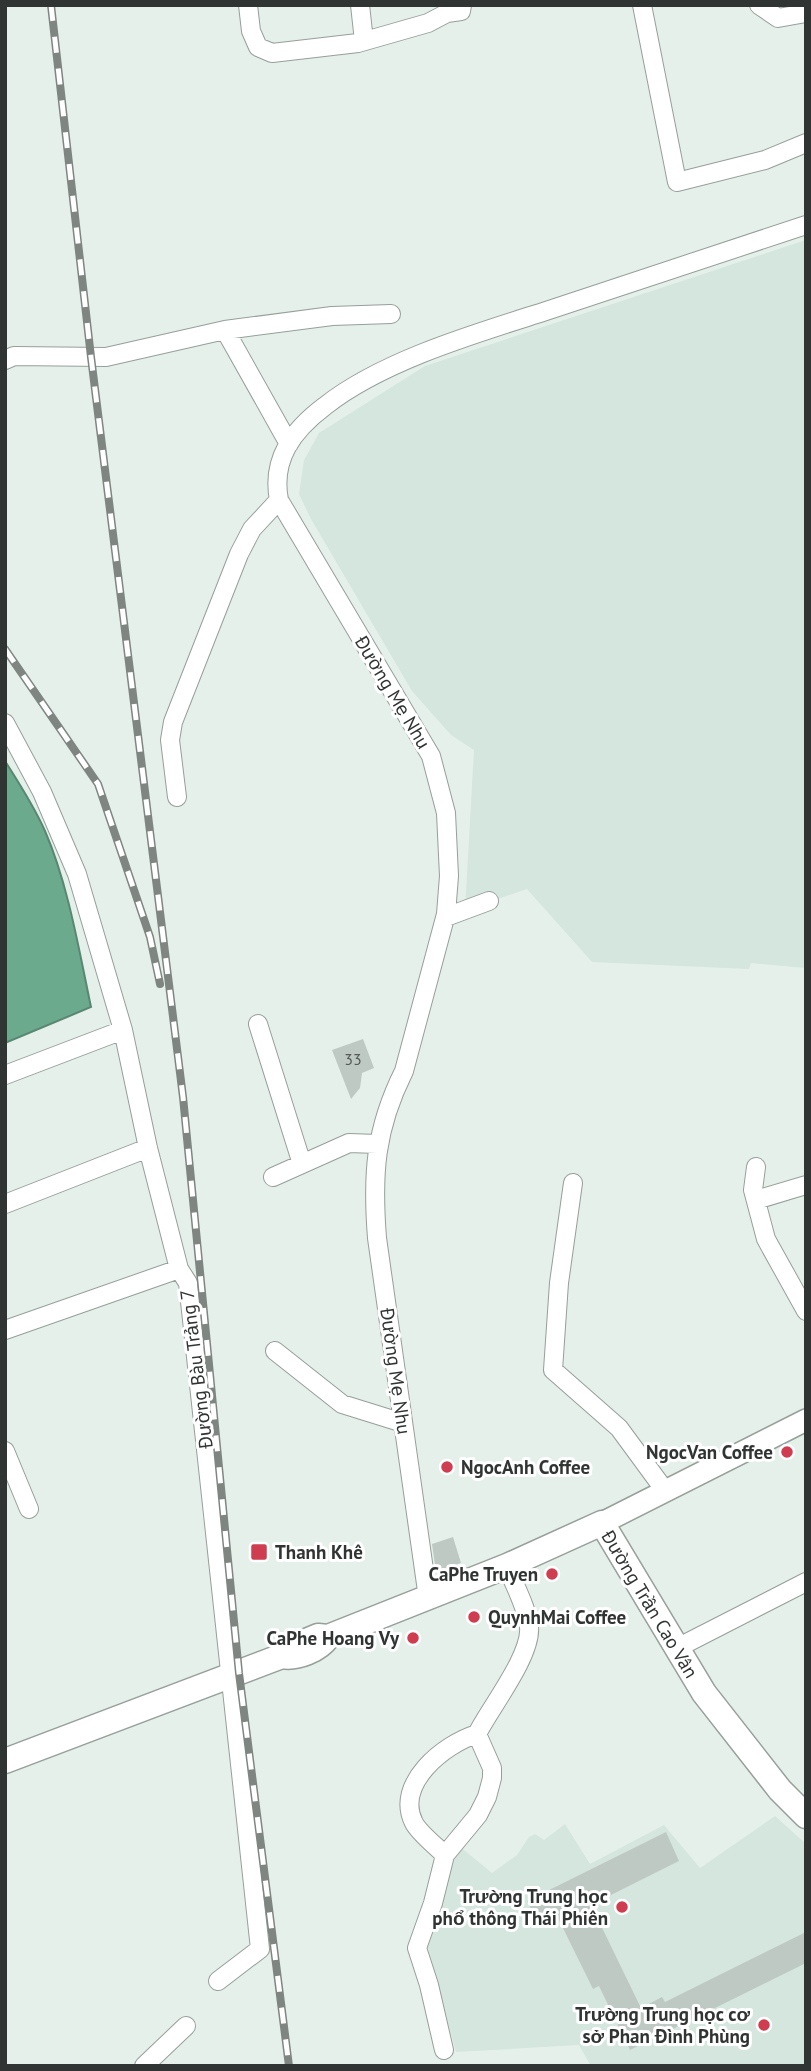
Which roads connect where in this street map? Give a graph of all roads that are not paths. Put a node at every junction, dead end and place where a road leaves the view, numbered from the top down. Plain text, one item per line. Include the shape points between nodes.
1 (248, 5) edge
2 (360, 5) edge
3 (642, 5) edge
4 (759, 5) edge
5 (461, 8) edge
6 (806, 13) edge
7 (364, 41) junction
8 (806, 143) edge
9 (806, 225) edge
10 (391, 314) dead end
11 (225, 330) junction
12 (5, 360) edge
13 (289, 444) junction
14 (279, 500) junction
15 (5, 723) edge
16 (177, 797) dead end
17 (489, 901) dead end
18 (446, 916) junction
19 (258, 1024) dead end
20 (123, 1030) junction
21 (5, 1075) edge
22 (377, 1144) junction
23 (148, 1148) junction
24 (302, 1164) junction
25 (756, 1167) dead end
26 (272, 1177) dead end
27 (573, 1183) dead end
28 (806, 1185) edge
29 (756, 1200) junction
30 (5, 1204) edge
31 (179, 1269) junction
32 (806, 1311) edge
33 (5, 1330) edge
34 (275, 1351) dead end
35 (806, 1420) edge
36 (403, 1423) junction
37 (5, 1451) edge
38 (666, 1492) junction
39 (29, 1509) dead end
40 (602, 1523) junction
41 (506, 1566) junction
42 (806, 1582) edge
43 (428, 1598) junction
44 (677, 1648) junction
45 (230, 1677) junction
46 (477, 1734) junction
47 (5, 1761) edge
48 (806, 1816) edge
49 (445, 1855) junction
50 (218, 1981) dead end
51 (186, 2026) dead end
52 (444, 2050) dead end
53 (145, 2066) edge

1 - 7 street via 258,47 272,53
2 - 7 street
3 - 8 street via 677,182 765,160
4 - 6 street via 778,18
5 - 7 street via 428,23
9 - 13 street via 412,358 335,398
10 - 11 street via 332,316
11 - 12 street via 106,357 13,356
11 - 13 street
13 - 14 street via 277,475
14 - 16 street via 252,529 239,554 173,722 170,740
14 - 18 street, Đường Mẹ Nhu via 431,756 446,813
15 - 20 street, Đường Bàu Trảng 7 via 42,792 77,874
17 - 18 street
18 - 22 street, Đường Mẹ Nhu via 404,1071
19 - 24 street
20 - 21 street
20 - 23 street, Đường Bàu Trảng 7
22 - 24 street via 349,1143
22 - 36 street, Đường Mẹ Nhu via 373,1190 377,1238
23 - 30 street
23 - 31 street, Đường Bàu Trảng 7
24 - 26 street
25 - 29 street
27 - 38 street via 553,1370 619,1428
28 - 29 street
29 - 32 street via 766,1239
31 - 33 street
31 - 45 street, Đường Bàu Trảng 7 via 188,1283
34 - 36 street via 342,1404
35 - 38 street
36 - 43 street, Đường Mẹ Nhu
37 - 39 street
38 - 40 street
40 - 41 main road, Đường Trần Cao Vân
40 - 44 main road, Đường Trần Cao Vân
41 - 43 main road, Đường Trần Cao Vân
41 - 46 street via 526,1613 528,1642
42 - 44 street
43 - 45 main road, Đường Trần Cao Vân via 328,1637 318,1636 287,1649 282,1657
44 - 48 main road, Đường Trần Cao Vân via 704,1693
45 - 47 main road
45 - 50 street, Đường Bàu Trảng 7 via 260,1949
46 - 49 street via 492,1768 487,1797
46 - 49 street via 461,1739 437,1757 410,1795 415,1824
49 - 52 street via 417,1948
51 - 53 street

